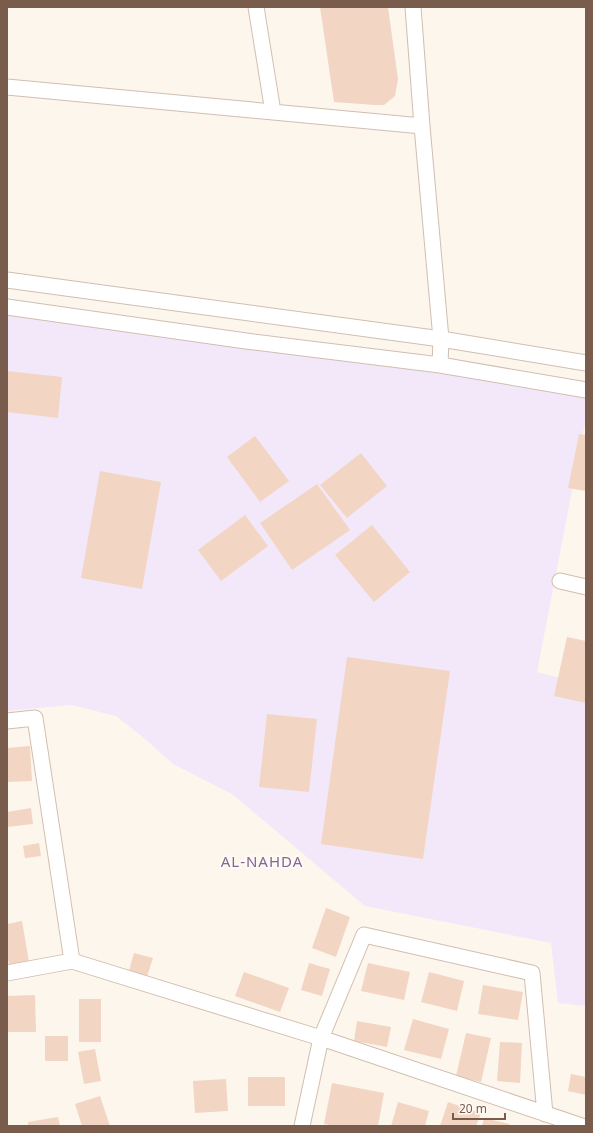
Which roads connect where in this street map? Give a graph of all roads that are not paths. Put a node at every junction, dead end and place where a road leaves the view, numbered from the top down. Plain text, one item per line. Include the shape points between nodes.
1 (256, 7) edge
2 (413, 7) edge
3 (7, 87) edge
4 (274, 112) junction
5 (422, 126) junction
6 (7, 280) edge
7 (7, 307) edge
8 (441, 339) junction
9 (586, 363) edge
10 (440, 366) junction
11 (586, 390) edge
12 (560, 581) dead end
13 (586, 587) edge
14 (7, 721) edge
15 (72, 961) junction
16 (7, 973) edge
17 (321, 1038) junction
18 (545, 1114) junction
19 (302, 1126) edge
20 (582, 1126) edge

1 - 4 street
2 - 5 street
3 - 4 street
4 - 5 street
5 - 8 street
6 - 8 street
7 - 10 street
8 - 9 street
8 - 10 street
10 - 11 street
12 - 13 street
14 - 15 street via 35,718
15 - 16 street
15 - 17 street
17 - 18 street
17 - 18 street via 364,935 532,973
17 - 19 street
18 - 20 street

